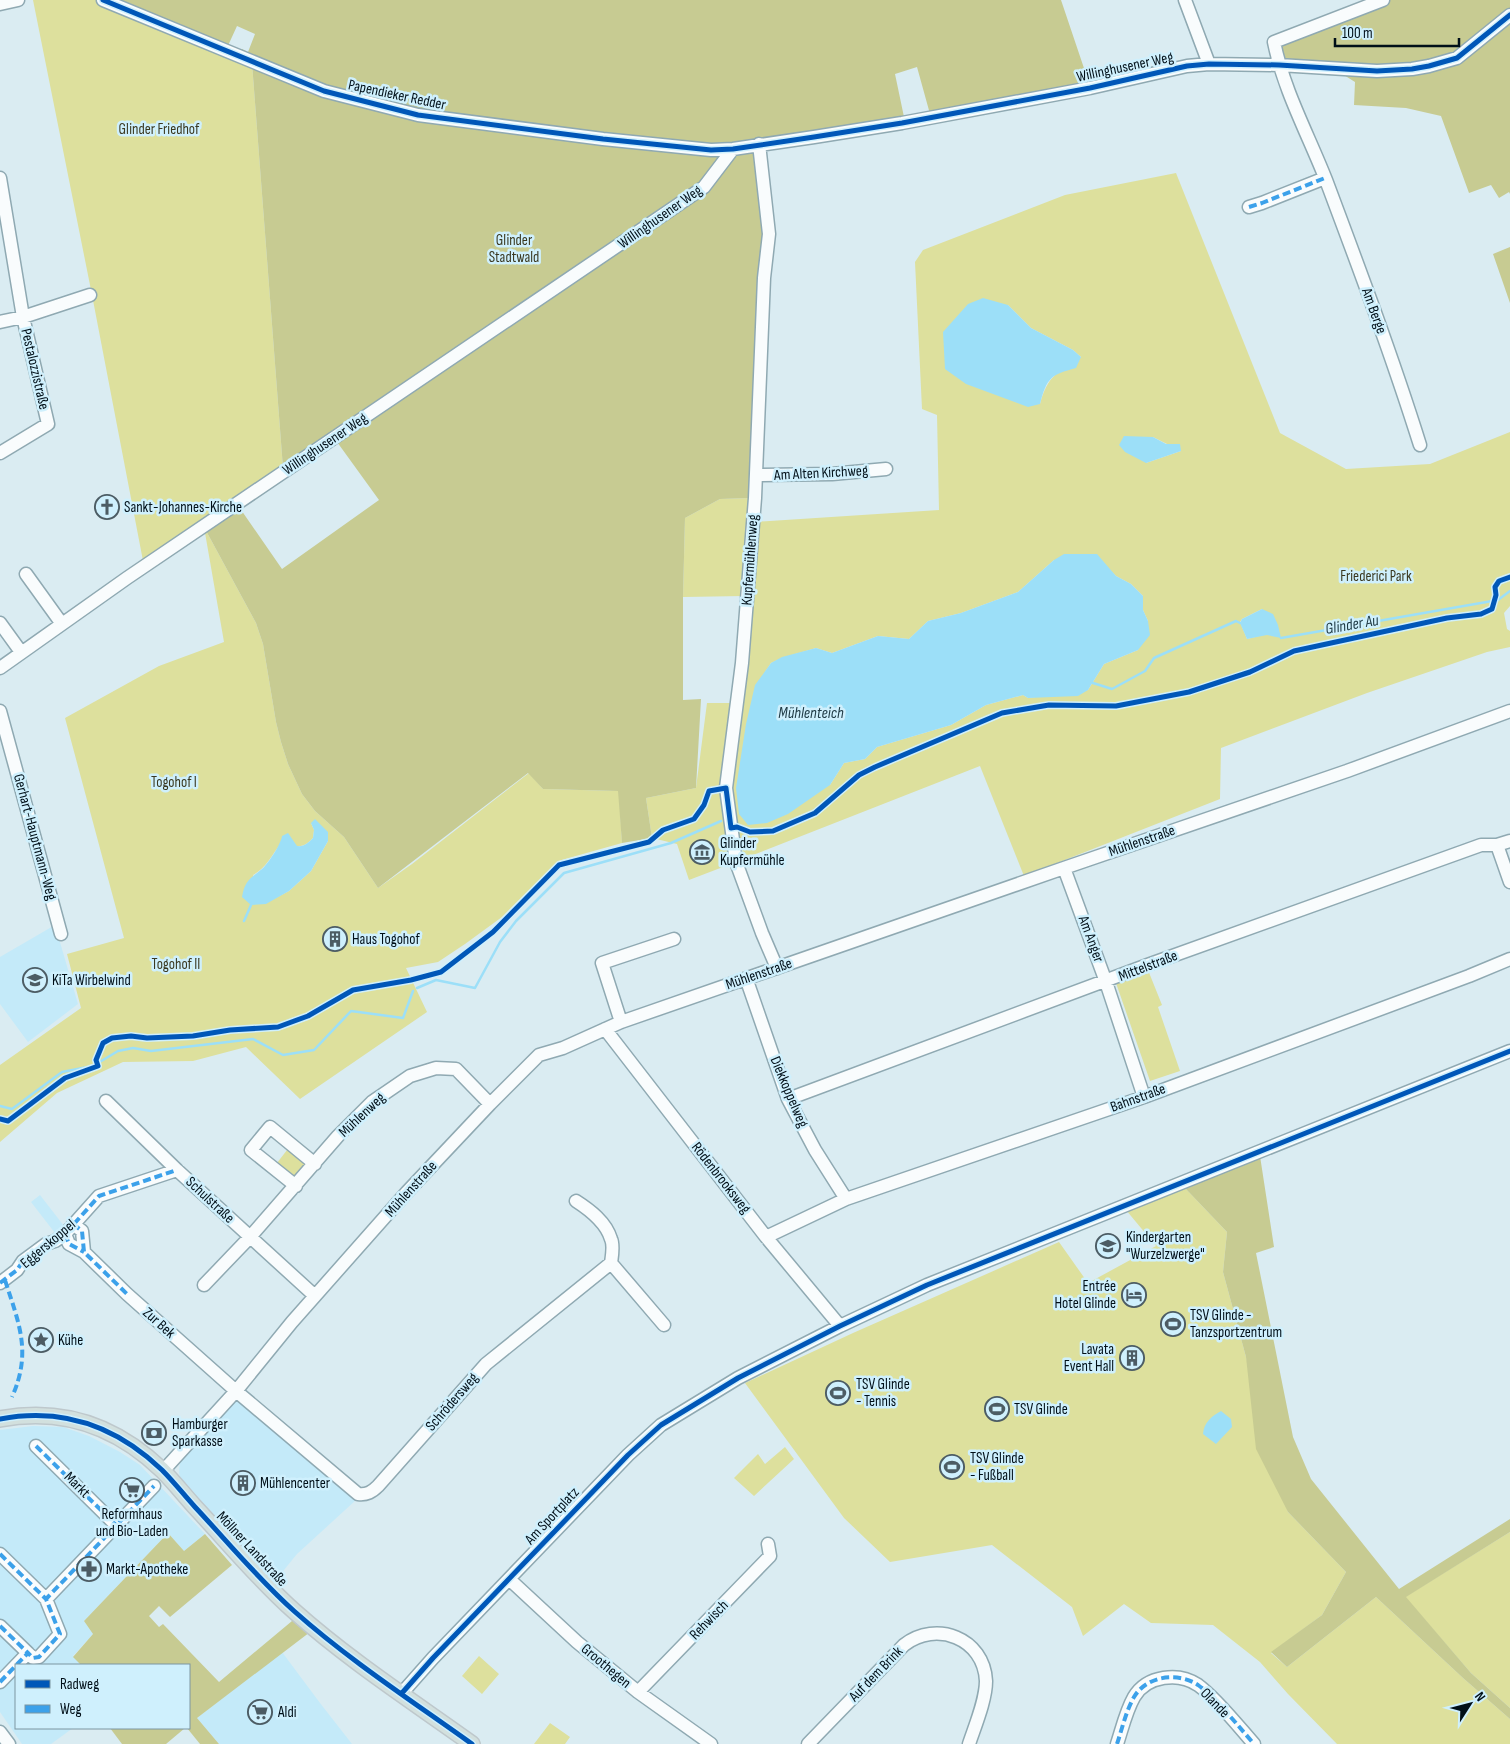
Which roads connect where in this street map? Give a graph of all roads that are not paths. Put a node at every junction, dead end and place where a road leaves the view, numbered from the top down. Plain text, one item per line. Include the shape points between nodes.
1 (18, 0) edge
2 (103, 0) edge
3 (1185, 0) edge
4 (1383, 0) edge
5 (0, 4) edge
6 (1510, 15) edge
7 (1208, 64) junction
8 (1279, 65) junction
9 (760, 144) junction
10 (733, 149) junction
11 (1325, 178) junction
12 (0, 180) edge
13 (1249, 207) dead end
14 (90, 295) dead end
15 (23, 317) junction
16 (0, 322) edge
17 (1420, 445) dead end
18 (0, 452) edge
19 (886, 468) dead end
20 (756, 476) junction
21 (26, 574) dead end
22 (0, 623) edge
23 (62, 624) junction
24 (21, 652) junction
25 (0, 668) edge
26 (0, 711) edge
27 (1510, 711) edge
28 (1510, 841) edge
29 (1496, 845) junction
30 (1064, 868) junction
31 (1510, 882) edge
32 (61, 934) dead end
33 (674, 940) dead end
34 (1510, 959) edge
35 (777, 968) junction
36 (746, 978) junction
37 (1106, 982) junction
38 (621, 1022) junction
39 (605, 1029) junction
40 (1510, 1051) edge
41 (1144, 1096) junction
42 (788, 1099) junction
43 (106, 1101) dead end
44 (490, 1104) junction
45 (315, 1164) junction
46 (177, 1170) junction
47 (296, 1186) junction
48 (846, 1199) junction
49 (576, 1201) dead end
50 (69, 1229) junction
51 (250, 1237) junction
52 (766, 1237) junction
53 (611, 1263) junction
54 (0, 1284) edge
55 (204, 1284) dead end
56 (315, 1296) junction
57 (664, 1326) dead end
58 (840, 1326) junction
59 (236, 1391) junction
60 (0, 1419) edge
61 (36, 1446) dead end
62 (163, 1471) junction
63 (154, 1486) dead end
64 (117, 1526) junction
65 (768, 1544) dead end
66 (0, 1554) edge
67 (509, 1580) junction
68 (46, 1599) junction
69 (0, 1626) edge
70 (28, 1653) junction
71 (17, 1664) edge
72 (15, 1666) edge
73 (0, 1682) edge
74 (638, 1692) junction
75 (402, 1693) junction
76 (0, 1732) edge
77 (9, 1744) edge
78 (472, 1744) edge
79 (711, 1744) edge
80 (808, 1744) edge
81 (969, 1744) edge
82 (1117, 1744) edge
83 (1254, 1744) edge

1 - 5 street
2 - 10 street, Papendieker Redder via 324,91 418,115 604,139 711,150
3 - 7 street
4 - 8 street, Am Berge via 1274,42
6 - 8 street, Willinghusener Weg via 1463,54 1429,66 1377,71
7 - 8 street, Willinghusener Weg
7 - 9 street, Willinghusener Weg via 902,123
8 - 11 street, Am Berge
9 - 10 street, Willinghusener Weg
9 - 20 street, Kupfermühlenweg via 769,234 764,278
10 - 23 street, Willinghusener Weg via 704,187 692,196
11 - 13 street
11 - 17 street, Am Berge via 1401,383
12 - 15 street
14 - 15 street
15 - 16 street
15 - 18 street, Pestalozzistraße via 48,424
19 - 20 street, Am Alten Kirchweg via 832,474
20 - 35 street, Kupfermühlenweg via 742,663 726,788 736,862
21 - 23 street
22 - 24 street
23 - 24 street, Willinghusener Weg
24 - 25 street, Willinghusener Weg
26 - 32 street, Gerhart-Hauptmann-Weg
27 - 30 street, Mühlenstraße
28 - 29 street, Mittelstraße
29 - 31 street
29 - 37 street, Mittelstraße via 1481,845
30 - 35 street, Mühlenstraße
30 - 37 street, Am Anger
33 - 38 street via 602,963
34 - 41 street, Bahnstraße
35 - 36 street, Mühlenstraße
36 - 38 street, Mühlenstraße
36 - 42 street, Diekkoppelweg
37 - 41 street, Am Anger
37 - 42 street, Mittelstraße
38 - 39 street, Mühlenstraße
39 - 44 street, Mühlenstraße via 539,1055
39 - 52 street, Rödenbrooksweg
40 - 58 street, Am Sportplatz via 927,1285
41 - 48 street, Bahnstraße
42 - 48 street, Diekkoppelweg
43 - 46 street, Schulstraße
44 - 45 street, Mühlenweg via 456,1069 436,1068 410,1076 372,1102
44 - 56 street, Mühlenstraße
45 - 47 street, Mühlenweg
45 - 47 street via 270,1128 251,1150
46 - 50 street, Eggerskoppel via 99,1196
46 - 51 street, Schulstraße
47 - 51 street, Mühlenweg
48 - 52 street, Bahnstraße
49 - 53 street via 590,1210 612,1239
50 - 54 street, Eggerskoppel via 23,1262
50 - 59 street, Zur Bek via 69,1244 84,1252
51 - 55 street, Mühlenweg
51 - 56 street, Schulstraße
52 - 58 street, Rödenbrooksweg
53 - 57 street
53 - 59 street, Schrödersweg via 486,1364 378,1486 364,1495 351,1489
56 - 59 street, Mühlenstraße
58 - 67 street, Am Sportplatz via 738,1378 671,1418 619,1464
59 - 62 street, Mühlenstraße
60 - 62 main road, Möllner Landstraße via 42,1414 83,1422 127,1443
61 - 64 street, Markt
62 - 75 main road, Möllner Landstraße via 289,1606 339,1648
63 - 64 street
64 - 68 street
65 - 74 street, Rehwisch via 770,1556
66 - 68 street
67 - 74 street, Groothegen
67 - 75 street, Am Sportplatz
68 - 70 street via 60,1634 39,1657 32,1658
69 - 70 street
70 - 71 street
72 - 73 street
74 - 79 street, Groothegen
75 - 78 main road, Möllner Landstraße
76 - 77 street
80 - 81 street, Auf dem Brink via 904,1645 919,1636 936,1633 965,1642 984,1668 985,1693
82 - 83 street, Olande via 1135,1695 1151,1682 1180,1677 1200,1686

